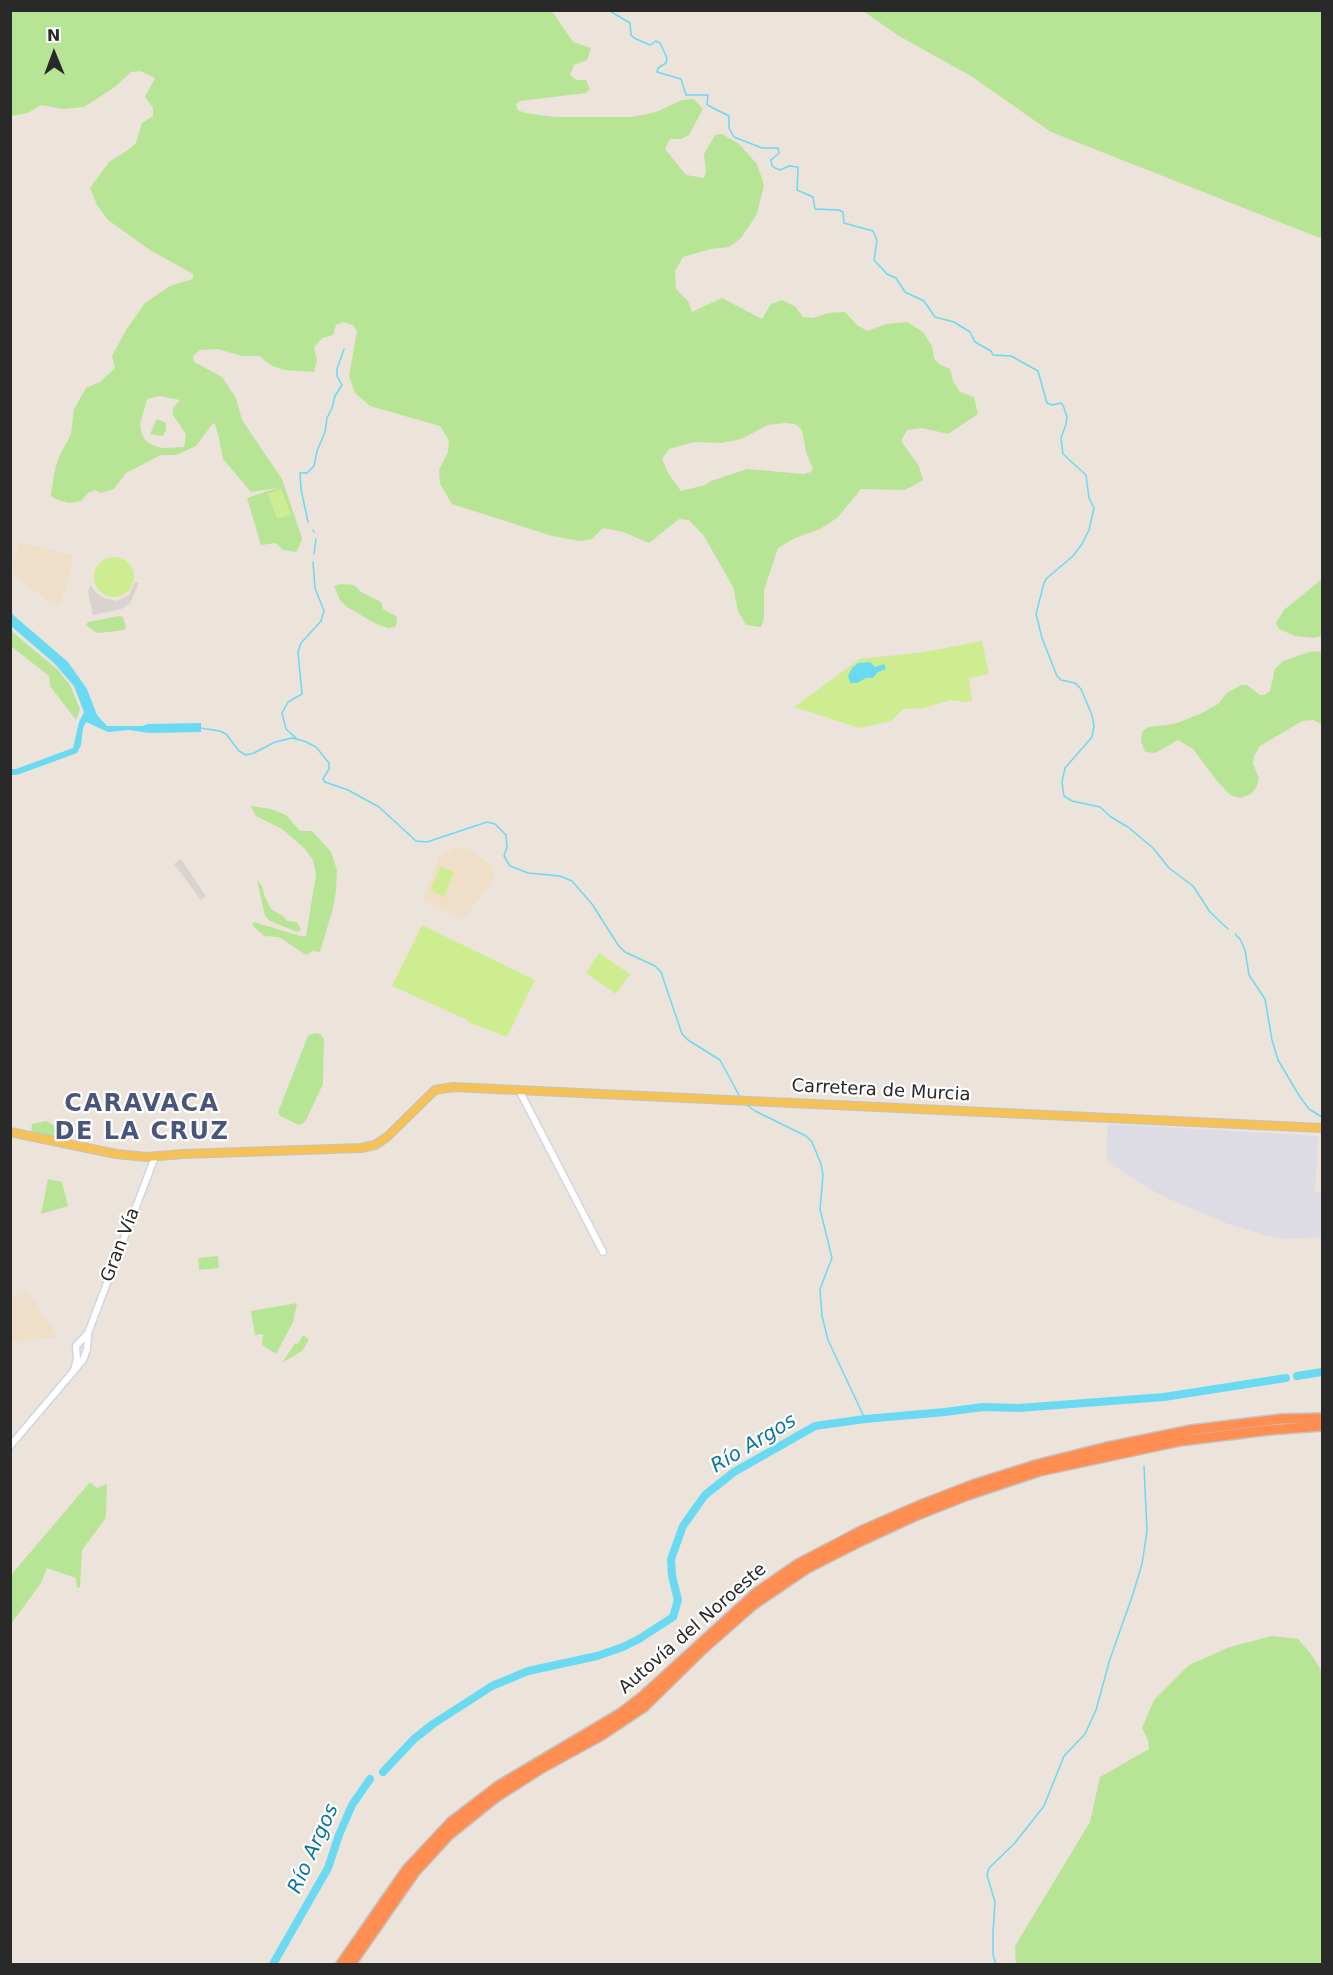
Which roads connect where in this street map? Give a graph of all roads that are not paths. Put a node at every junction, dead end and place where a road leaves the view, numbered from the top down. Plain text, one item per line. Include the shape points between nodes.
1 (519, 1090) junction
2 (1323, 1128) edge
3 (10, 1132) edge
4 (155, 1157) junction
5 (603, 1252) dead end
6 (88, 1333) junction
7 (81, 1342) junction
8 (87, 1349) junction
9 (76, 1351) junction
10 (74, 1370) junction
11 (1323, 1418) edge
12 (1323, 1426) edge
13 (10, 1446) edge
14 (341, 1965) edge
15 (351, 1965) edge

1 - 2 main road, Carretera de Murcia
1 - 4 main road, Carretera de Murcia via 438,1088 387,1137 368,1147
1 - 5 street
3 - 4 main road via 116,1154
4 - 6 street, Gran Vía
6 - 7 street
6 - 8 street
7 - 8 street
7 - 9 street
8 - 9 street via 82,1354
8 - 10 street
9 - 10 street
10 - 13 street
11 - 14 highway, Autovía del Noroeste via 1191,1430 1038,1464 923,1504 798,1564 756,1593 621,1713 498,1786 451,1822 407,1869
12 - 15 highway, Autovía del Noroeste via 1180,1440 1040,1471 915,1516 806,1569 753,1605 644,1707 495,1798 449,1835 415,1872

